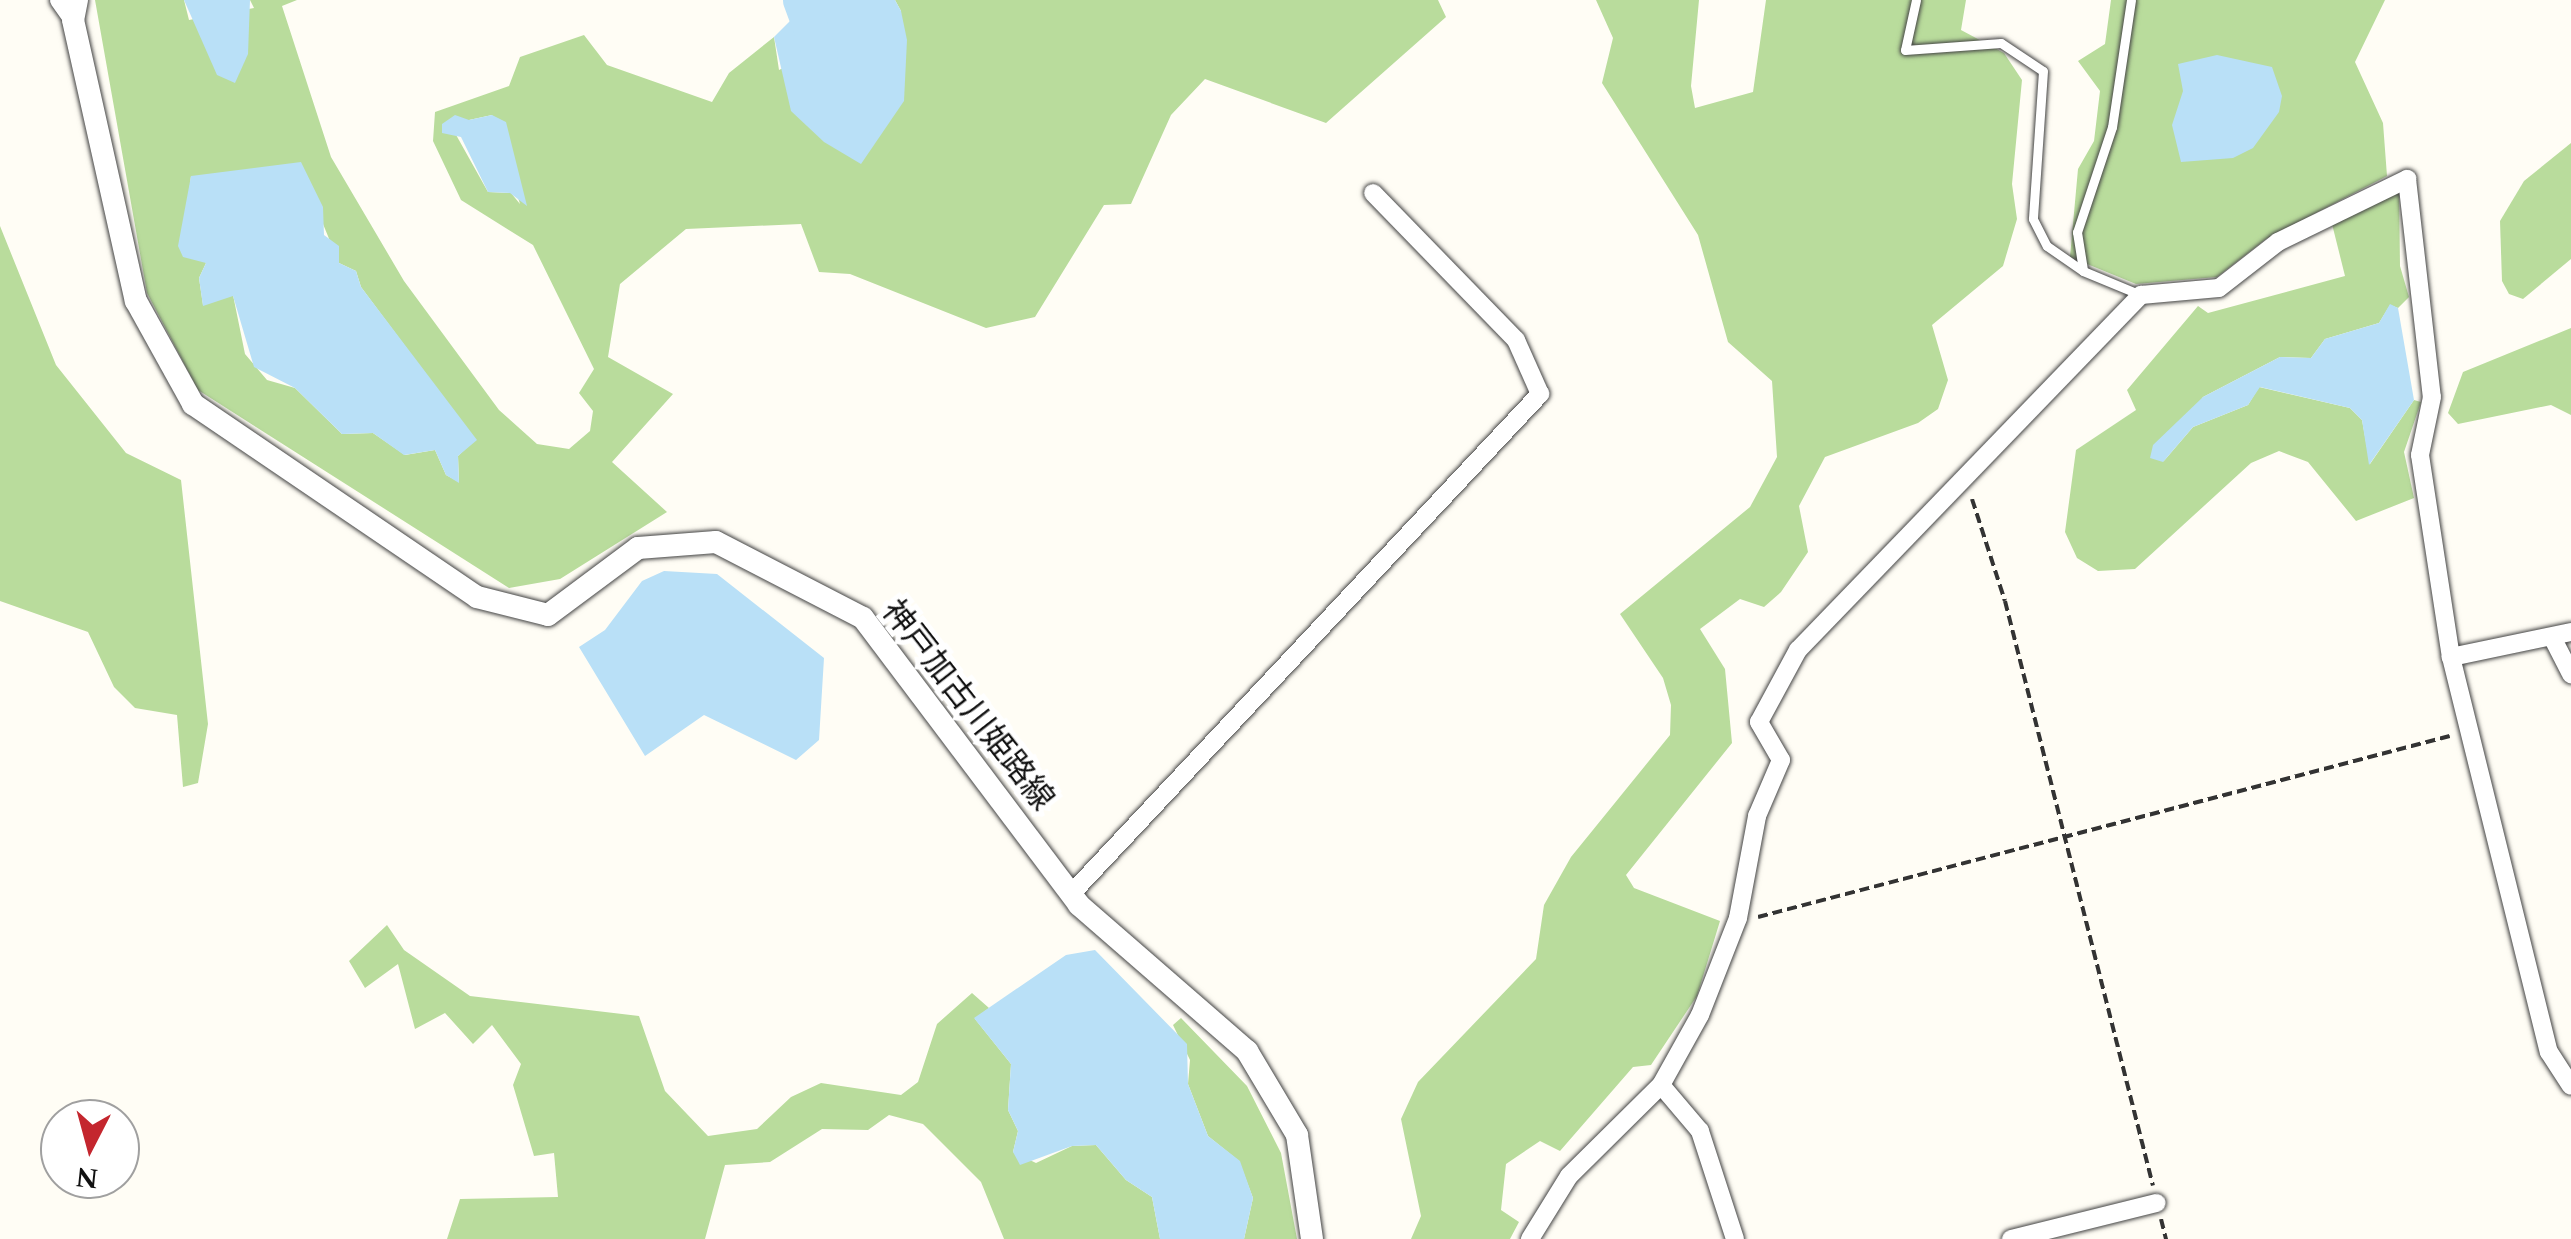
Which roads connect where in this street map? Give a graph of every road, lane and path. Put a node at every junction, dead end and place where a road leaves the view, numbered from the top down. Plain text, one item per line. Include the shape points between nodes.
1 (58, 0) edge
2 (1916, 0) edge
3 (2132, 0) edge
4 (75, 10) edge
5 (1373, 193) dead end
6 (2084, 271) junction
7 (2141, 295) junction
8 (1966, 480) junction
9 (2562, 634) edge
10 (2450, 657) junction
11 (2571, 674) edge
12 (2466, 732) junction
13 (2061, 838) junction
14 (1071, 894) junction
15 (1738, 918) junction
16 (1661, 1085) junction
17 (2571, 1086) edge
18 (2157, 1203) junction
19 (1312, 1239) edge
20 (1530, 1239) edge
21 (1735, 1239) edge
22 (2011, 1239) edge
23 (2166, 1239) edge

1 - 4 street, 神戸加古川姫路線
2 - 6 lane via 1905,50 2001,43 2044,70 2033,218 2047,246
3 - 6 lane via 2112,127 2077,232
4 - 14 street, 神戸加古川姫路線 via 136,301 193,404 477,597 548,616 638,548 716,542 864,618
5 - 14 street via 1516,340 1540,394
6 - 7 lane
7 - 8 street
7 - 10 street via 2219,288 2278,242 2407,179 2432,397 2420,454
8 - 13 path via 2005,601
8 - 15 street via 1798,650 1759,722 1781,760 1757,816
9 - 10 street
9 - 11 street
10 - 12 street
12 - 13 path
12 - 17 street via 2549,1052
13 - 15 path via 1772,916
13 - 18 path
14 - 19 street, 神戸加古川姫路線 via 1246,1051 1297,1135
15 - 16 street via 1700,1015
16 - 20 street via 1569,1176
16 - 21 street via 1700,1132
18 - 22 street
18 - 23 path

